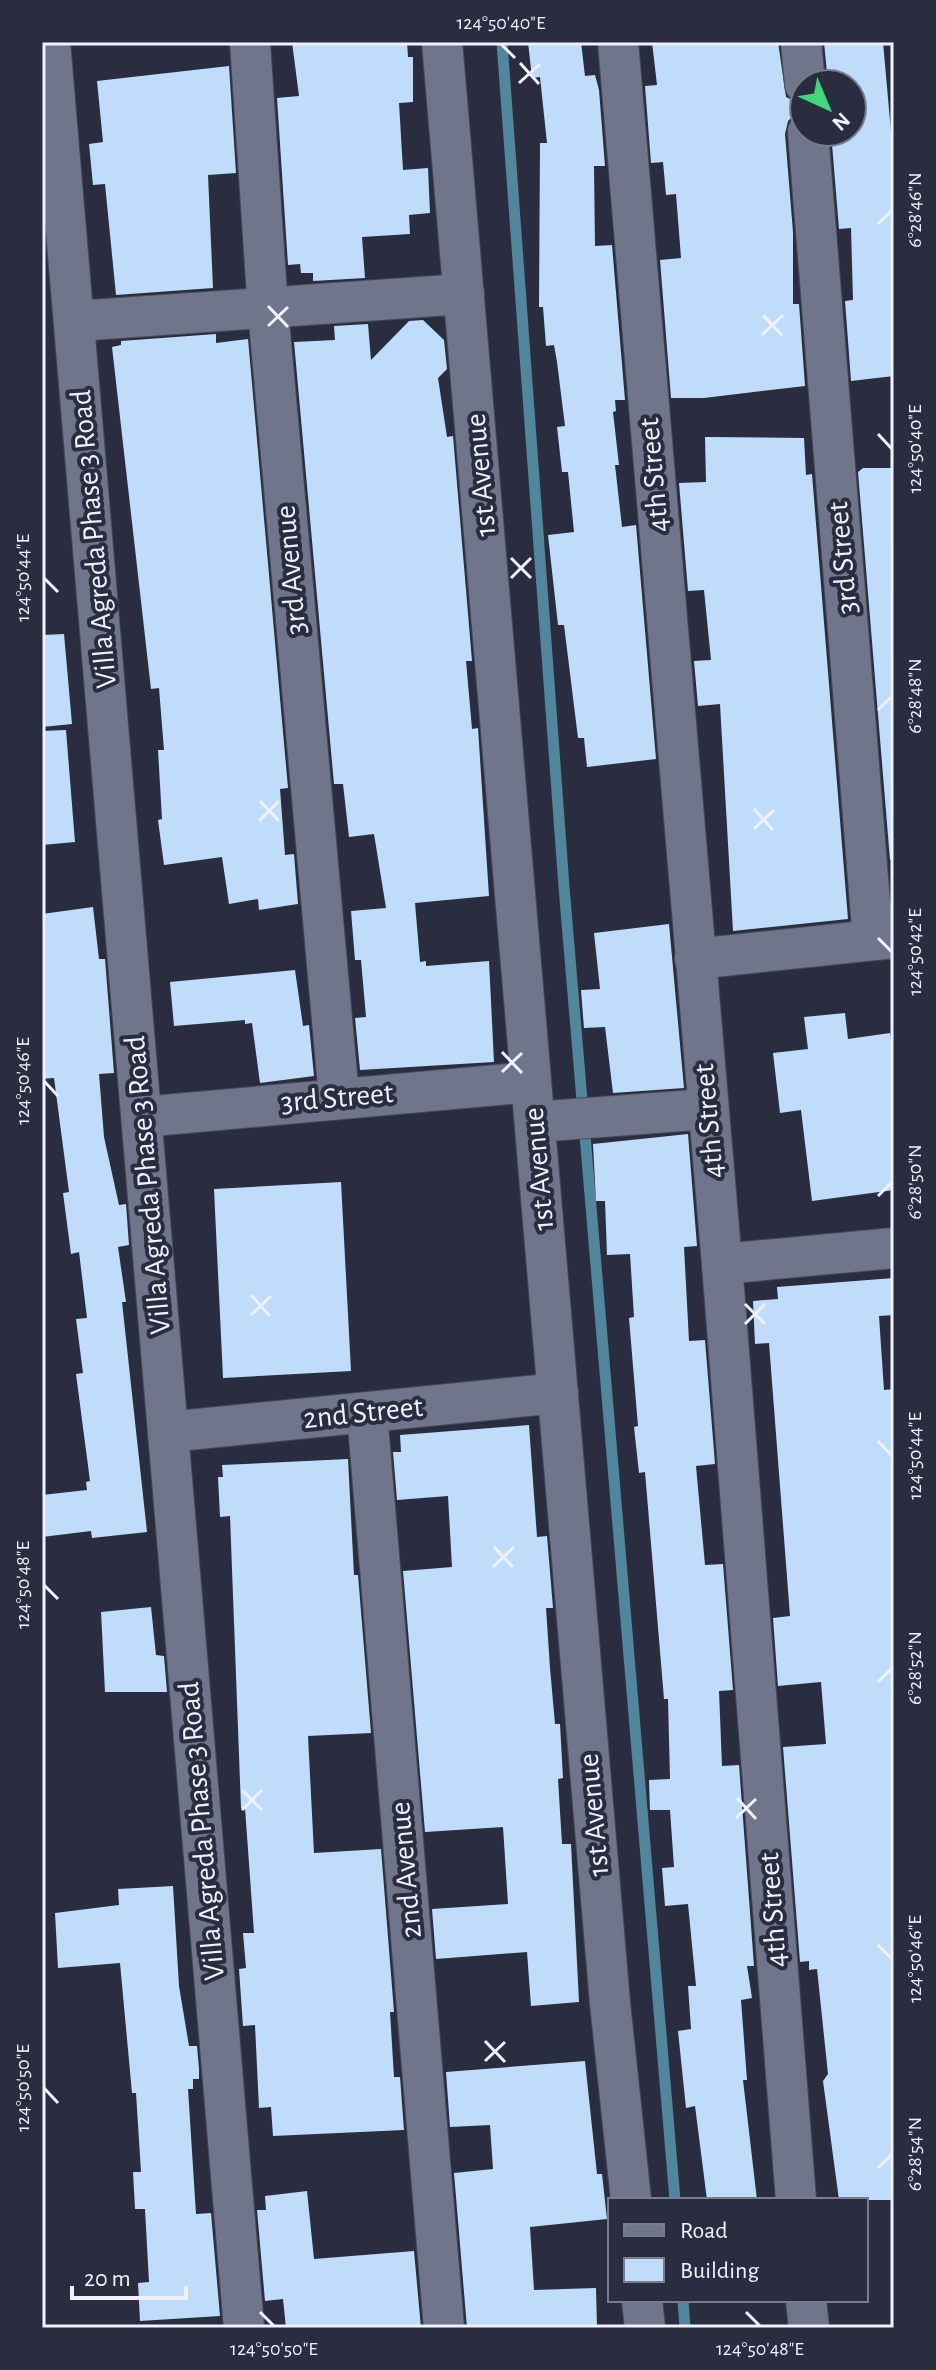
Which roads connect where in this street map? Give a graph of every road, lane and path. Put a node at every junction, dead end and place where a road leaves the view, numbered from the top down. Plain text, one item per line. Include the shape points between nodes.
1 (50, 42) edge
2 (250, 42) edge
3 (442, 42) edge
4 (618, 42) edge
5 (801, 42) edge
6 (803, 68) edge
7 (809, 148) edge
8 (464, 294) junction
9 (268, 310) junction
10 (76, 321) junction
11 (884, 939) edge
12 (695, 959) junction
13 (531, 1082) junction
14 (339, 1097) junction
15 (708, 1109) junction
16 (142, 1117) junction
17 (569, 1119) junction
18 (894, 1248) edge
19 (722, 1264) junction
20 (558, 1393) junction
21 (367, 1413) junction
22 (168, 1432) junction
23 (631, 2198) edge
24 (796, 2198) edge
25 (642, 2302) edge
26 (806, 2302) edge
27 (244, 2328) edge
28 (444, 2328) edge
29 (645, 2328) edge
30 (809, 2328) edge

1 - 10 street, Villa Agreda Phase 3 Road
2 - 9 street, 3rd Avenue
3 - 8 street, 1st Avenue
4 - 12 street, 4th Street
5 - 6 street
7 - 11 street, 3rd Street
8 - 9 street
8 - 13 street, 1st Avenue
9 - 10 street
9 - 14 street, 3rd Avenue
10 - 16 street, Villa Agreda Phase 3 Road
11 - 12 street, 3rd Street
12 - 15 street, 4th Street
13 - 14 street, 3rd Street
13 - 17 street, 1st Avenue
14 - 16 street, 3rd Street
15 - 17 street
15 - 19 street, 4th Street
16 - 22 street, Villa Agreda Phase 3 Road
17 - 20 street, 1st Avenue
18 - 19 street
19 - 24 street, 4th Street
20 - 21 street, 2nd Street
20 - 23 street, 1st Avenue
21 - 22 street, 2nd Street
21 - 28 street, 2nd Avenue
22 - 27 street, Villa Agreda Phase 3 Road
25 - 29 street
26 - 30 street

